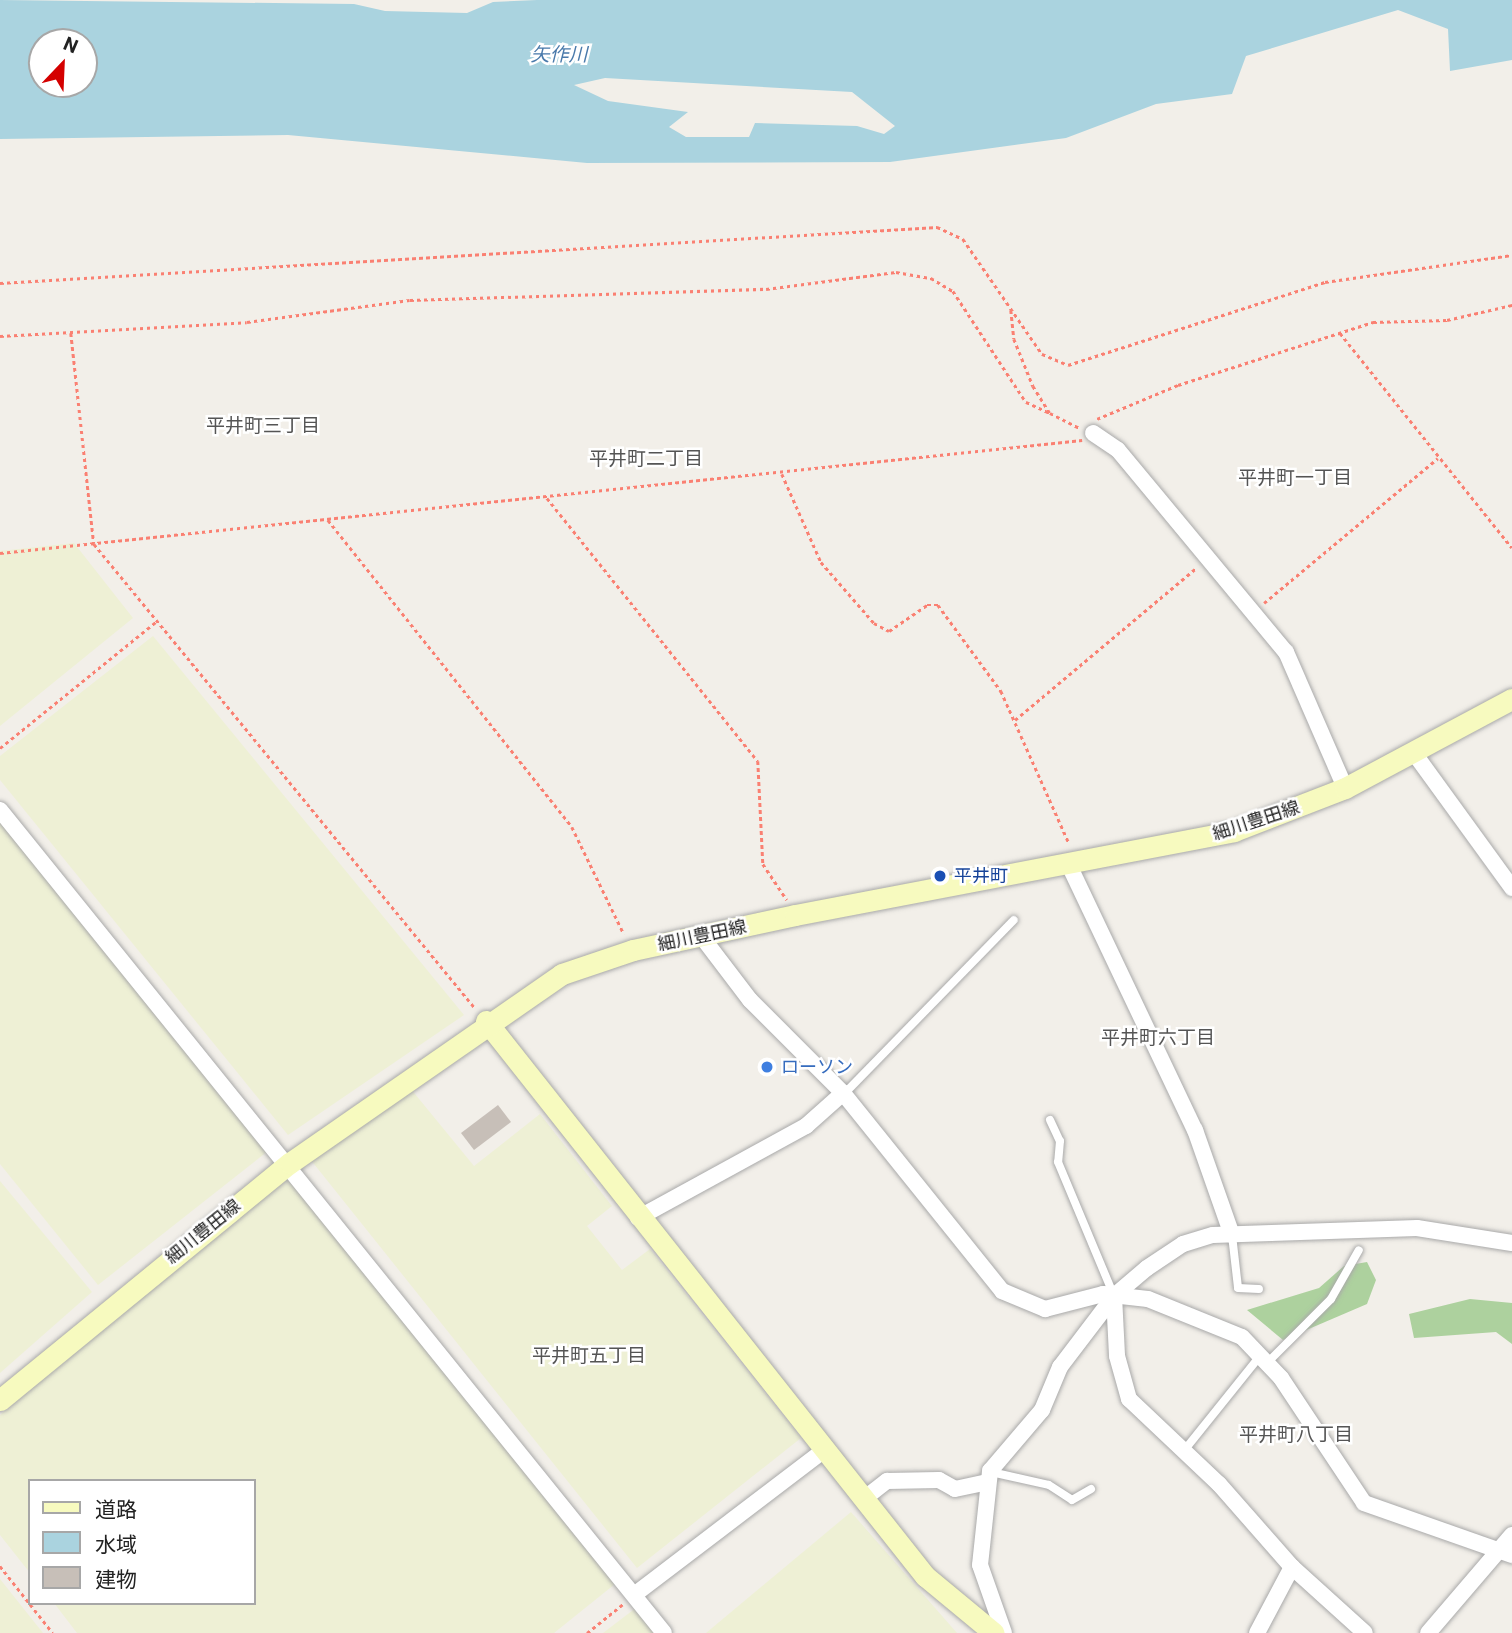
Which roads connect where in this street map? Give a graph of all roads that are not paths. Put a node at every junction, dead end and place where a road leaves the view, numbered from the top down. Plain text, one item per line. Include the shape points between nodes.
1 (1093, 433) road end
2 (1512, 699) edge
3 (1414, 753) junction
4 (1345, 788) junction
5 (0, 810) edge
6 (1073, 862) junction
7 (1512, 888) edge
8 (1014, 920) dead end
9 (702, 937) junction
10 (486, 1021) junction
11 (843, 1094) junction
12 (1050, 1120) dead end
13 (290, 1163) junction
14 (638, 1218) junction
15 (1232, 1235) junction
16 (1512, 1243) edge
17 (1359, 1250) dead end
18 (1259, 1289) dead end
19 (1114, 1296) junction
20 (1265, 1358) junction
21 (0, 1400) edge
22 (824, 1450) junction
23 (1183, 1452) junction
24 (988, 1477) junction
25 (1091, 1489) dead end
26 (865, 1498) junction
27 (1512, 1535) edge
28 (1504, 1552) edge
29 (1292, 1567) junction
30 (634, 1595) junction
31 (664, 1633) edge
32 (994, 1633) edge
33 (1004, 1633) edge
34 (1257, 1633) edge
35 (1365, 1633) edge
36 (1428, 1633) edge

1 - 4 street via 1118,450 1286,652
2 - 3 main road, 細川豊田線
3 - 4 main road, 細川豊田線
3 - 7 street
4 - 6 main road, 細川豊田線 via 1234,831
5 - 13 street
6 - 9 main road, 細川豊田線
6 - 15 street via 1195,1130
8 - 11 lane
9 - 10 main road, 細川豊田線 via 633,950 562,974
9 - 11 street via 750,1000
10 - 13 main road, 細川豊田線
10 - 14 main road
11 - 14 street via 806,1126
11 - 19 street via 1002,1291 1045,1310
12 - 19 lane via 1060,1141 1058,1163
13 - 21 main road, 細川豊田線
13 - 30 street
14 - 22 main road
15 - 16 street via 1417,1228
15 - 18 lane via 1238,1288
15 - 19 street via 1183,1244
17 - 20 lane via 1331,1300
19 - 20 street via 1148,1299 1199,1319 1242,1337
19 - 23 street via 1117,1356 1129,1399
19 - 24 street via 1060,1367 1042,1410
20 - 23 lane
20 - 28 street via 1364,1503
22 - 26 main road
22 - 30 street
23 - 29 street
24 - 25 lane via 1049,1485 1072,1500
24 - 26 street via 955,1489 939,1480 887,1481
24 - 33 street via 980,1565
26 - 32 main road via 925,1576
27 - 28 street
28 - 36 street
29 - 34 street
29 - 35 street
30 - 31 street

